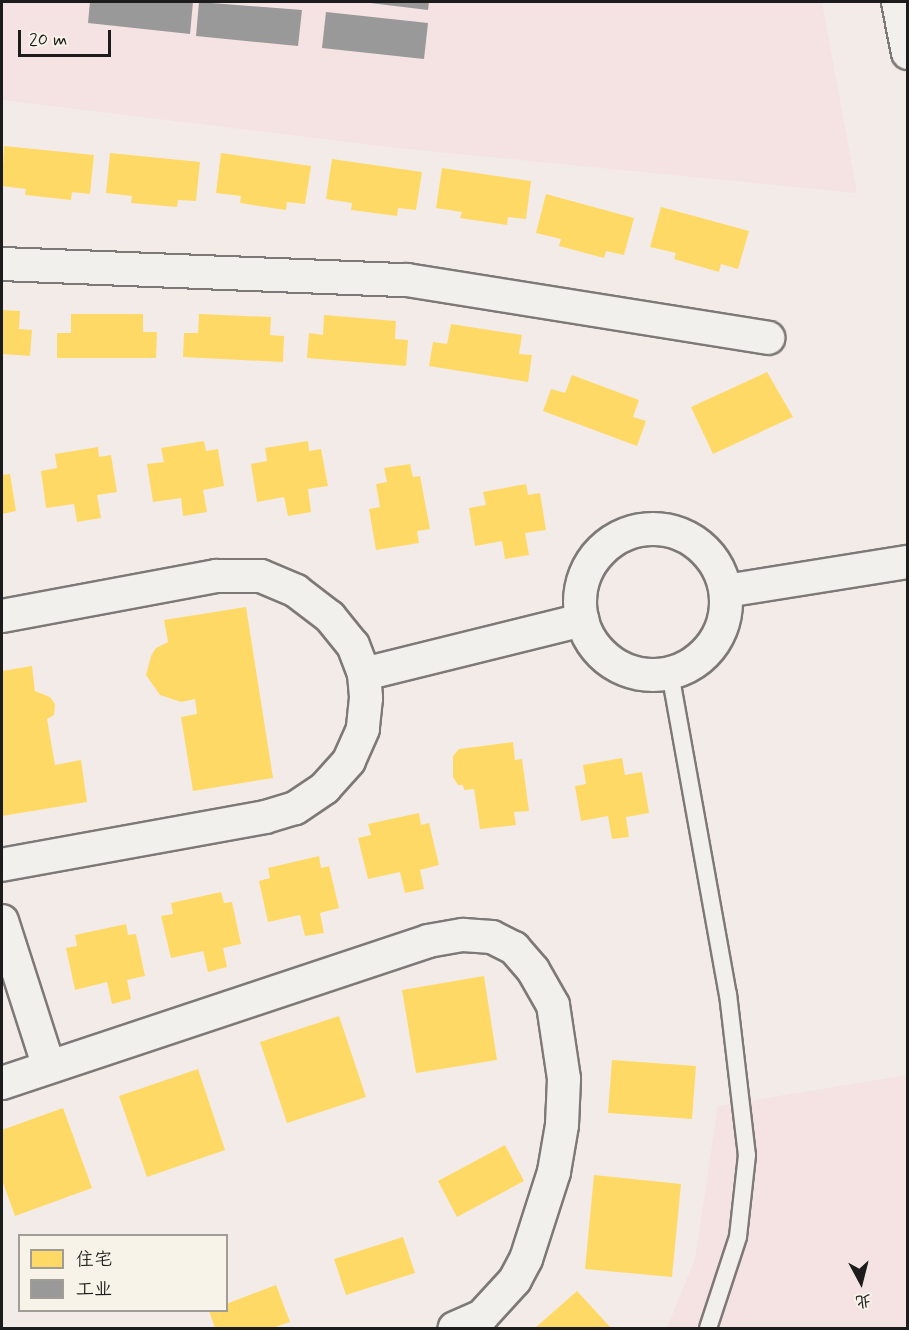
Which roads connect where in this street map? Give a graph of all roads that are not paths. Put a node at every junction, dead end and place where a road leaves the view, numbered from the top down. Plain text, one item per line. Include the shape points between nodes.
1 (898, 2) edge
2 (908, 53) edge
3 (2, 264) edge
4 (768, 338) dead end
5 (908, 562) edge
6 (726, 591) junction
7 (2, 616) edge
8 (582, 620) junction
9 (670, 673) junction
10 (364, 674) junction
11 (2, 865) edge
12 (2, 921) edge
13 (49, 1067) junction
14 (2, 1083) edge
15 (455, 1329) edge
16 (708, 1329) edge

1 - 2 street
3 - 4 street via 407,280
5 - 6 street
6 - 8 street via 713,559 688,537 656,528 623,535 596,555 581,586
6 - 9 street via 725,618 715,642 695,662
7 - 10 street via 216,576 261,576 296,591 330,617 352,645
8 - 9 street via 594,645 615,665 642,674
8 - 10 street
9 - 16 lane via 728,994 747,1155 738,1237
10 - 11 street via 363,729 349,761 325,788 295,808 266,817
12 - 13 street
13 - 14 street
13 - 15 street via 428,941 463,935 492,937 514,948 533,970 553,1005 564,1079 562,1125 554,1172 526,1259 515,1280 482,1316

